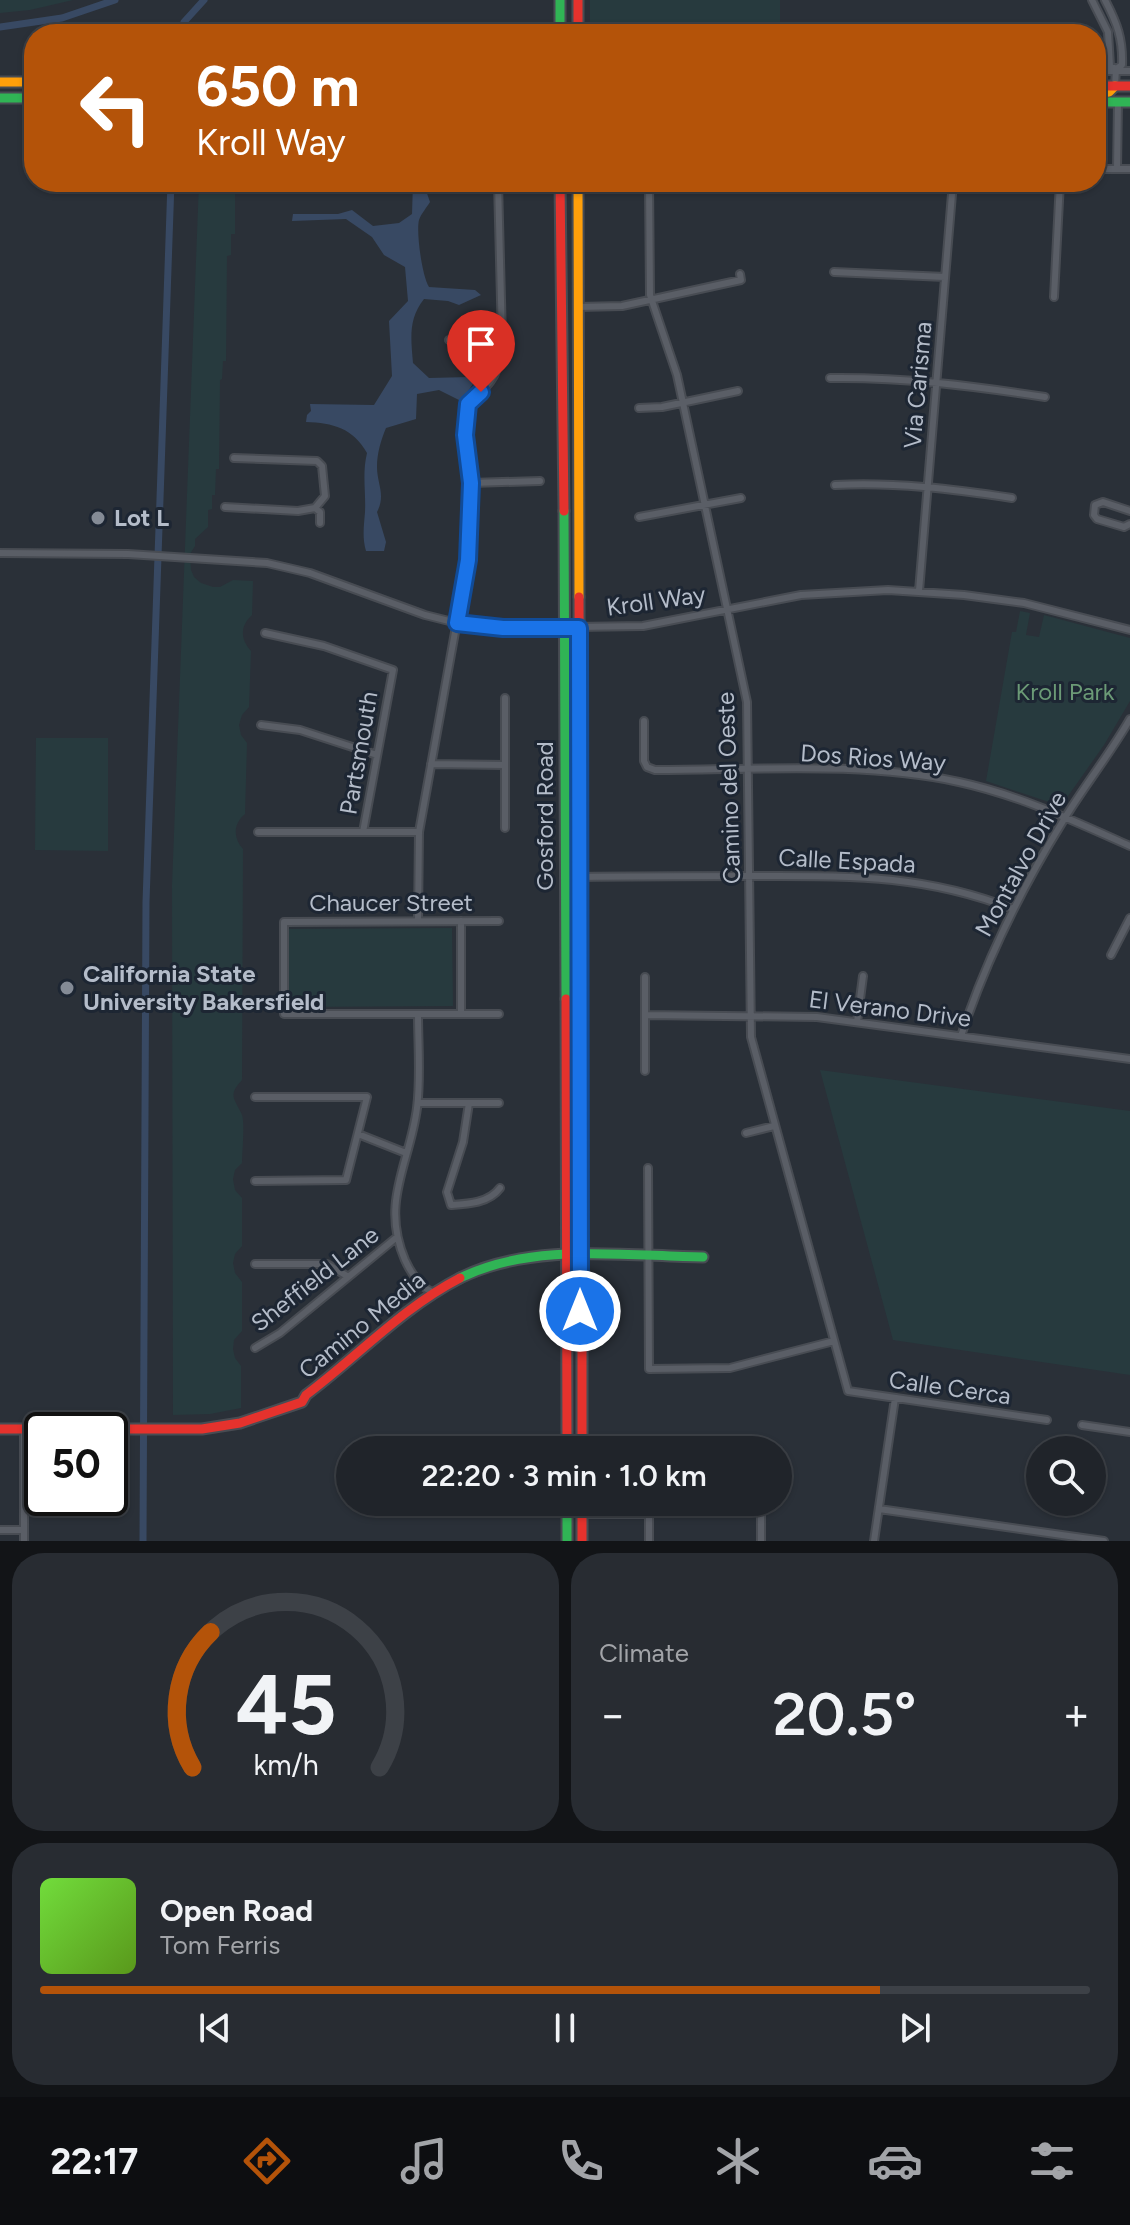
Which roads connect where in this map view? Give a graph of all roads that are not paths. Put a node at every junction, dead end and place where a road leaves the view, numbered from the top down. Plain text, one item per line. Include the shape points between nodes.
1 (560, 0) edge
2 (578, 0) edge
3 (1092, 0) edge
4 (1105, 0) edge
5 (560, 24) edge
6 (578, 24) edge
7 (1106, 24) edge
8 (1106, 26) edge
9 (1106, 70) edge
10 (1116, 70) junction
11 (1130, 71) edge
12 (0, 82) edge
13 (24, 82) edge
14 (1106, 86) edge
15 (1115, 86) junction
16 (1130, 86) edge
17 (1106, 92) edge
18 (1130, 94) edge
19 (0, 98) edge
20 (24, 98) edge
21 (1106, 102) edge
22 (1118, 102) junction
23 (1130, 102) edge
24 (1106, 169) edge
25 (1117, 169) junction
26 (1130, 169) edge
27 (498, 192) edge
28 (560, 192) edge
29 (578, 192) edge
30 (649, 192) edge
31 (952, 192) edge
32 (1059, 192) edge
33 (834, 272) dead end
34 (740, 274) dead end
35 (945, 277) junction
36 (1054, 297) dead end
37 (651, 300) junction
38 (578, 307) junction
39 (502, 339) junction
40 (449, 340) dead end
41 (830, 378) dead end
42 (936, 382) junction
43 (738, 391) dead end
44 (1045, 397) dead end
45 (683, 403) junction
46 (639, 408) dead end
47 (234, 458) dead end
48 (540, 481) dead end
49 (471, 483) junction
50 (835, 485) dead end
51 (927, 487) junction
52 (741, 498) dead end
53 (1012, 498) dead end
54 (706, 506) junction
55 (225, 507) dead end
56 (315, 508) junction
57 (1130, 511) edge
58 (639, 517) dead end
59 (320, 523) dead end
60 (1130, 524) edge
61 (0, 553) edge
62 (919, 591) junction
63 (729, 609) junction
64 (457, 623) junction
65 (565, 628) junction
66 (579, 628) junction
67 (1130, 630) edge
68 (265, 633) dead end
69 (505, 698) dead end
70 (1130, 719) edge
71 (644, 721) dead end
72 (261, 725) dead end
73 (1122, 733) junction
74 (1130, 737) edge
75 (377, 755) junction
76 (431, 764) junction
77 (505, 765) junction
78 (750, 770) junction
79 (1065, 817) junction
80 (505, 828) dead end
81 (258, 832) dead end
82 (363, 832) junction
83 (419, 832) junction
84 (1130, 846) edge
85 (750, 876) junction
86 (579, 877) junction
87 (1013, 909) junction
88 (1130, 918) edge
89 (418, 921) junction
90 (461, 921) junction
91 (499, 921) dead end
92 (1111, 955) dead end
93 (863, 976) dead end
94 (645, 977) dead end
95 (418, 1014) junction
96 (461, 1014) junction
97 (499, 1014) dead end
98 (645, 1015) junction
99 (750, 1015) junction
100 (857, 1022) junction
101 (961, 1036) junction
102 (1130, 1059) edge
103 (645, 1071) dead end
104 (255, 1097) dead end
105 (418, 1103) junction
106 (469, 1103) junction
107 (499, 1103) dead end
108 (774, 1126) junction
109 (746, 1133) dead end
110 (358, 1134) junction
111 (406, 1153) junction
112 (648, 1168) dead end
113 (255, 1181) dead end
114 (500, 1188) dead end
115 (397, 1237) junction
116 (566, 1256) junction
117 (580, 1256) junction
118 (649, 1257) junction
119 (703, 1257) dead end
120 (255, 1264) dead end
121 (347, 1276) junction
122 (432, 1292) junction
123 (834, 1341) junction
124 (255, 1348) dead end
125 (848, 1391) joint
126 (895, 1398) junction
127 (1047, 1420) dead end
128 (1082, 1425) dead end
129 (0, 1429) edge
130 (24, 1429) edge
131 (128, 1429) edge
132 (1130, 1432) edge
133 (567, 1436) edge
134 (582, 1436) edge
135 (879, 1509) junction
136 (24, 1516) edge
137 (567, 1516) edge
138 (582, 1516) edge
139 (649, 1516) edge
140 (761, 1516) edge
141 (0, 1530) edge
142 (24, 1530) junction
143 (24, 1541) edge
144 (567, 1541) edge
145 (582, 1541) edge
146 (649, 1541) edge
147 (761, 1541) edge
148 (874, 1541) edge
149 (1104, 1541) edge

1 - 5 main road
2 - 6 main road
3 - 7 street
4 - 10 street via 1123,45 1122,65
8 - 10 street via 1110,66
9 - 10 street
10 - 11 street
10 - 15 street
12 - 13 main road
14 - 15 main road
15 - 16 main road
15 - 17 main road
18 - 22 main road
19 - 20 main road
21 - 22 main road
22 - 23 main road
22 - 25 street
24 - 25 street
25 - 26 street
27 - 39 street
28 - 65 main road, Gosford Road
29 - 38 main road, Gosford Road
30 - 37 street, Camino del Oeste
31 - 35 street, Via Carisma
32 - 36 street
33 - 35 street
34 - 37 street via 741,280
35 - 42 street, Via Carisma
37 - 38 street
37 - 45 street, Camino del Oeste
38 - 66 main road, Gosford Road
39 - 40 street
39 - 49 street via 494,380 468,404 465,435
41 - 42 street
42 - 44 street
42 - 51 street, Via Carisma
43 - 45 street
45 - 46 street
45 - 54 street, Camino del Oeste
47 - 56 street via 317,461 325,496
48 - 49 street
49 - 64 street via 468,560
50 - 51 street
51 - 53 street
51 - 62 street, Via Carisma
52 - 54 street
54 - 58 street
54 - 63 street, Camino del Oeste
55 - 56 street
56 - 59 street
57 - 60 street via 1103,502 1094,511 1097,519
61 - 64 street, Kroll Way via 219,558 289,567
62 - 63 street, Kroll Way via 834,592
62 - 67 street, Kroll Way via 1024,603
63 - 66 street, Kroll Way via 643,626
63 - 78 street, Camino del Oeste via 747,702
64 - 65 street, Kroll Way
64 - 76 street
65 - 66 street, Kroll Way
65 - 116 main road, Gosford Road
66 - 86 main road, Gosford Road
68 - 75 street, Partsmouth via 393,670
69 - 77 street
70 - 73 street, Montalvo Drive
71 - 78 street, Dos Rios Way via 647,767
72 - 75 street via 300,730
73 - 74 street
73 - 79 street, Montalvo Drive
75 - 82 street, Partsmouth
76 - 77 street
76 - 83 street
77 - 80 street
78 - 79 street, Dos Rios Way via 930,776 1011,796
78 - 85 street, Camino del Oeste
79 - 84 street, Dos Rios Way
79 - 87 street, Montalvo Drive
81 - 82 street
82 - 83 street
83 - 89 street
85 - 86 street, Calle Espada
85 - 87 street, Calle Espada via 898,879 960,891
85 - 99 street, Camino del Oeste
86 - 117 main road, Gosford Road
87 - 101 street, Montalvo Drive
88 - 92 street
89 - 90 street, Chaucer Street
89 - 95 street, Chaucer Street via 284,922 284,1014
90 - 91 street, Chaucer Street
90 - 96 street
93 - 100 street
94 - 98 street
95 - 96 street
95 - 105 street
96 - 97 street
98 - 99 street, El Verano Drive
98 - 103 street
99 - 100 street, El Verano Drive
99 - 108 street, Camino del Oeste via 752,1046
100 - 101 street, El Verano Drive
101 - 102 street, El Verano Drive
104 - 110 street via 367,1097
105 - 106 street
105 - 111 street
106 - 107 street
106 - 114 street via 447,1199 451,1205 467,1204
108 - 109 street
108 - 123 street, Camino del Oeste
110 - 111 street
110 - 113 street via 346,1180
111 - 115 street via 395,1199
112 - 118 street
115 - 121 street, Sheffield Lane
115 - 122 street via 415,1277
116 - 117 main road, Camino Media
116 - 122 main road, Camino Media via 502,1262
116 - 133 main road, Gosford Road
117 - 118 main road, Camino Media
117 - 134 main road, Gosford Road
118 - 119 main road, Camino Media
118 - 123 street via 649,1369 730,1368
120 - 121 street via 327,1264
121 - 124 street, Sheffield Lane
122 - 131 main road, Camino Media via 302,1402 221,1427
123 - 125 street, Camino del Oeste
125 - 126 street, Calle Cerca
126 - 127 street, Calle Cerca
126 - 135 street
128 - 132 street
129 - 130 main road, Camino Media
135 - 148 street
135 - 149 street
136 - 142 street
137 - 144 main road
138 - 145 main road
139 - 146 street
140 - 147 street
141 - 142 street
142 - 143 street

